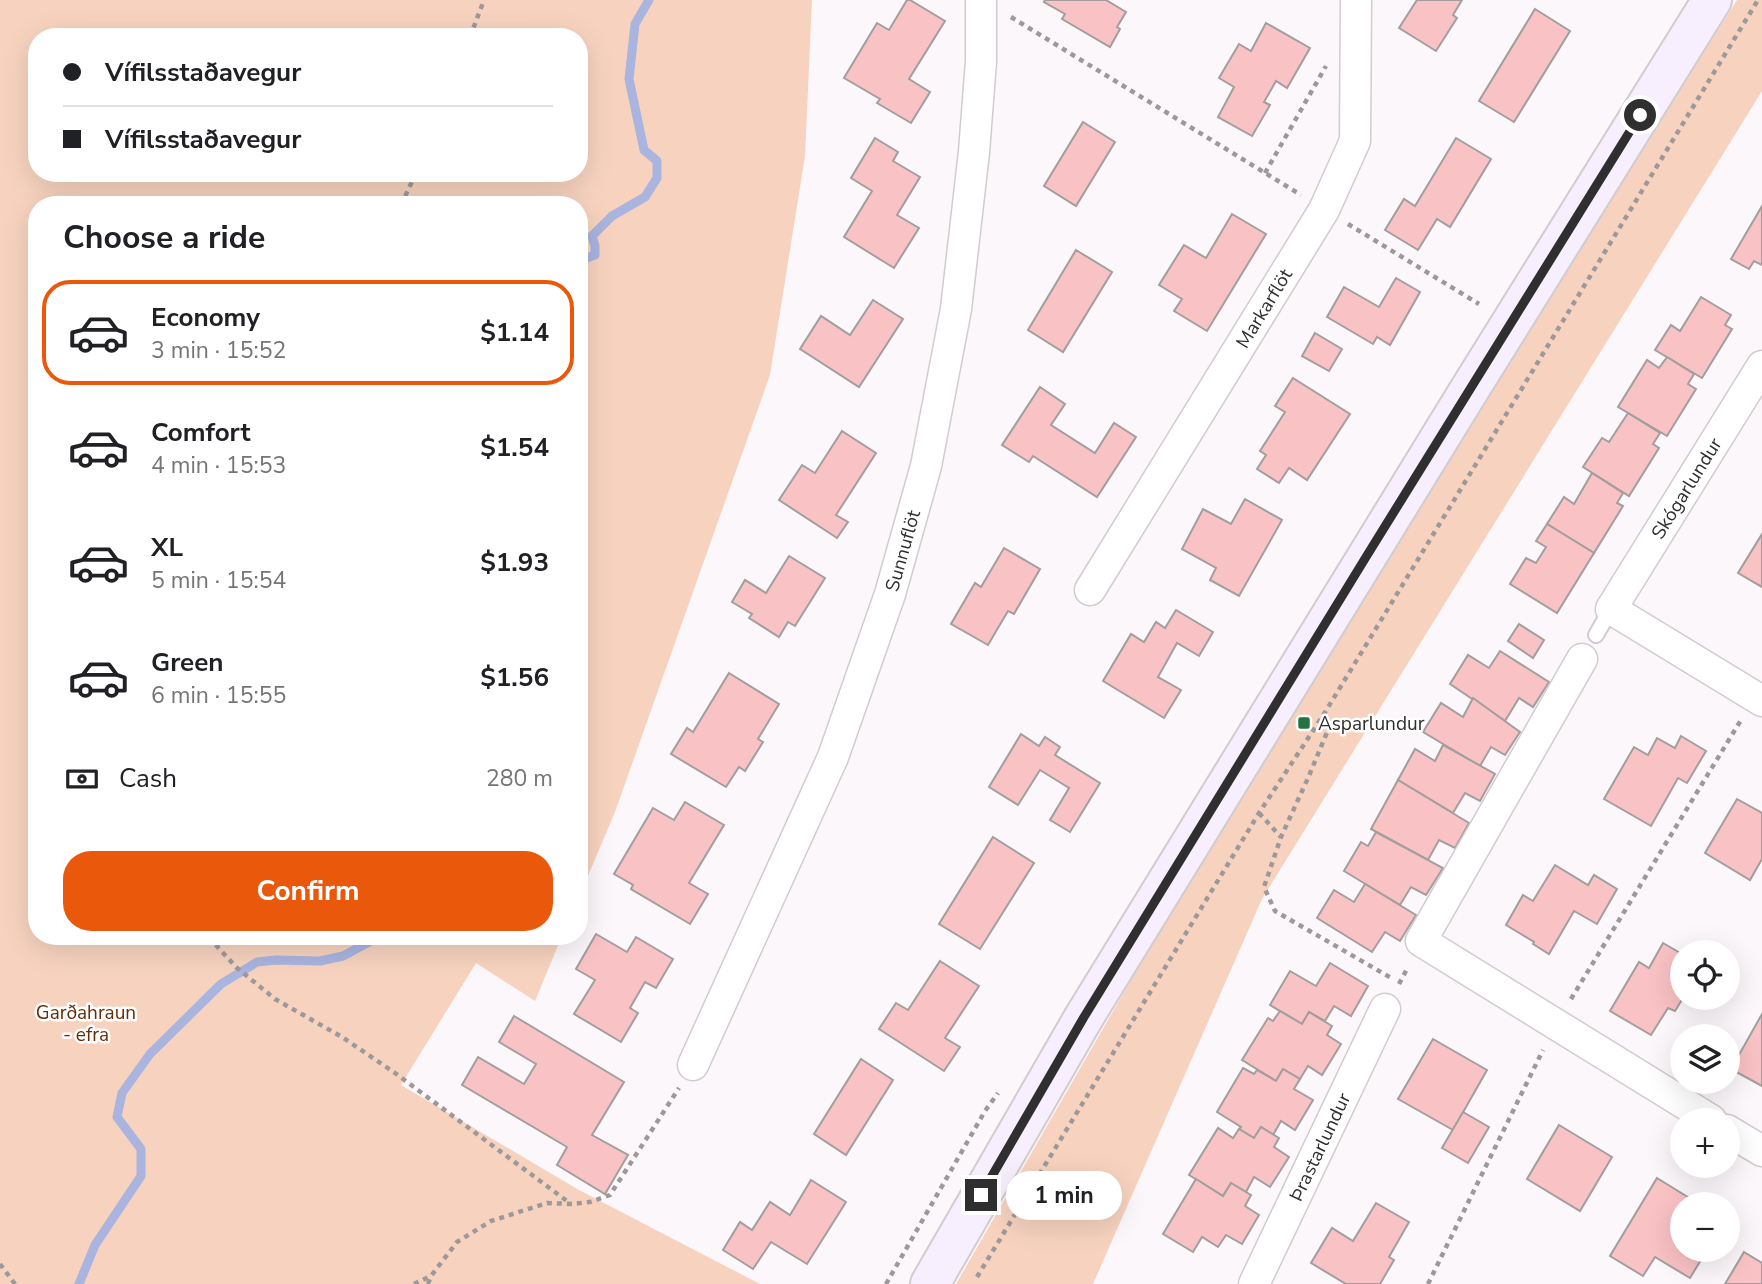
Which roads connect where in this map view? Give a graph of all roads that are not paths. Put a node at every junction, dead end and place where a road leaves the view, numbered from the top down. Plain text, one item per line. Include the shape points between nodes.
1 (1356, 0) edge
2 (1712, 0) edge
3 (994, 7) edge
4 (1762, 366) edge
5 (1090, 590) dead end
6 (1596, 635) junction
7 (1759, 699) edge
8 (1385, 1009) road end
9 (693, 1065) road end
10 (1692, 1108) edge
11 (1740, 1138) edge
12 (1762, 1152) edge
13 (930, 1284) edge
14 (1254, 1284) edge

1 - 5 street, Markarflöt via 1355,141 1324,210
2 - 13 main road via 1084,1017
3 - 9 street, Sunnuflöt via 981,61 956,309 926,466 890,594 833,757
4 - 6 street, Skógarlundur
6 - 7 street
6 - 10 street via 1421,941
8 - 14 street, Þrastarlundur
11 - 12 street

